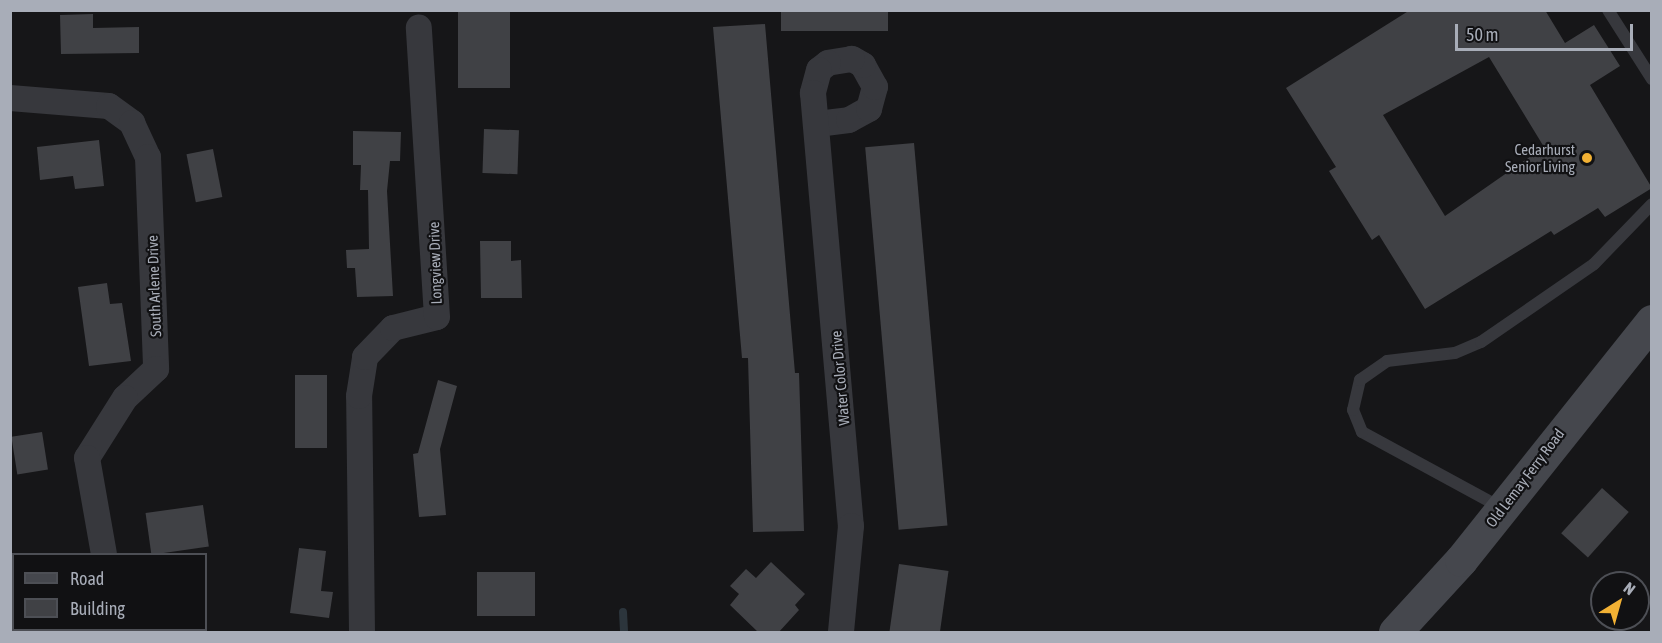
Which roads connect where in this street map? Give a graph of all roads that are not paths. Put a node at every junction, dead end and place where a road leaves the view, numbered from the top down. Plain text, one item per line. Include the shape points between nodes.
1 (1608, 10) edge
2 (419, 28) dead end
3 (1652, 79) edge
4 (10, 99) edge
5 (817, 124) dead end
6 (1652, 204) edge
7 (1652, 321) edge
8 (1503, 509) junction
9 (104, 553) edge
10 (1411, 625) edge
11 (362, 633) edge
12 (841, 633) edge

1 - 3 lane
2 - 11 street, Longview Drive via 437,317 393,328 365,357 359,396
4 - 9 street, South Arlene Drive via 109,106 132,123 148,157 156,369 125,398 87,458
5 - 12 street, Water Color Drive via 850,519
6 - 8 lane via 1594,264 1481,342 1455,353 1387,361 1360,380 1353,410 1362,432
7 - 8 main road, Old Lemay Ferry Road
8 - 10 main road, Old Lemay Ferry Road

